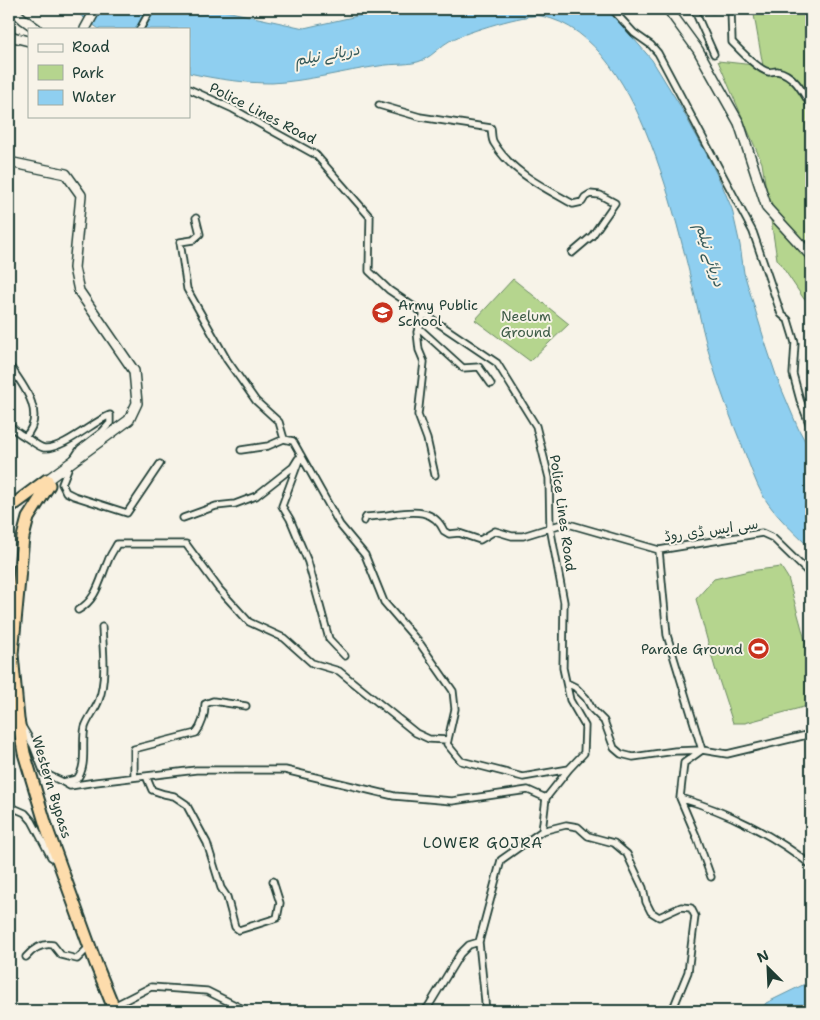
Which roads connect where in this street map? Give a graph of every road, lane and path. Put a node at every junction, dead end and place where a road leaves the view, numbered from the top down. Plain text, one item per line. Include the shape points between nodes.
1 (12, 9) edge
2 (96, 9) edge
3 (150, 9) edge
4 (612, 9) edge
5 (694, 9) edge
6 (731, 9) edge
7 (665, 10) edge
8 (36, 28) edge
9 (86, 28) edge
10 (140, 28) edge
11 (9, 36) edge
12 (28, 41) edge
13 (714, 54) dead end
14 (190, 90) edge
15 (379, 105) dead end
16 (811, 106) edge
17 (9, 162) edge
18 (196, 218) dead end
19 (572, 253) dead end
20 (811, 256) edge
21 (424, 314) junction
22 (419, 328) junction
23 (9, 365) edge
24 (490, 384) dead end
25 (9, 424) edge
26 (811, 428) edge
27 (25, 437) junction
28 (284, 439) junction
29 (241, 450) dead end
30 (301, 455) junction
31 (70, 464) junction
32 (160, 464) dead end
33 (435, 475) dead end
34 (47, 480) junction
35 (9, 506) edge
36 (183, 518) dead end
37 (364, 521) dead end
38 (550, 527) junction
39 (658, 550) junction
40 (811, 575) edge
41 (78, 610) dead end
42 (102, 627) dead end
43 (345, 656) dead end
44 (566, 683) junction
45 (246, 706) dead end
46 (18, 719) junction
47 (811, 734) edge
48 (448, 740) junction
49 (702, 750) junction
50 (569, 769) junction
51 (146, 776) junction
52 (134, 777) junction
53 (63, 782) junction
54 (546, 798) junction
55 (680, 798) junction
56 (9, 806) edge
57 (542, 831) junction
58 (61, 864) junction
59 (811, 865) edge
60 (711, 877) dead end
61 (273, 881) dead end
62 (479, 942) junction
63 (90, 946) junction
64 (26, 957) dead end
65 (110, 1010) edge
66 (246, 1011) edge
67 (305, 1011) edge
68 (326, 1011) edge
69 (424, 1011) edge
70 (486, 1011) edge
71 (672, 1011) edge

1 - 8 main road
2 - 9 main road
3 - 10 street
4 - 26 street via 658,53 753,232 781,314 788,320 795,347 793,374
5 - 13 street
6 - 16 street via 732,42 758,66 794,80
7 - 20 main road via 698,50 738,123 767,208
11 - 12 main road
14 - 21 street, Police Lines Road via 316,155 370,217 369,271 389,290
15 - 19 street via 420,116 491,128 493,142 528,178 573,204 582,202 590,194 615,202 592,236
17 - 31 main road via 66,174 81,195 74,268 79,291 134,371 137,403 129,420
18 - 28 street via 200,234 193,240 180,242 188,289 227,360 256,401 279,422
21 - 22 street
21 - 38 street, Police Lines Road via 497,363 536,426 549,478
22 - 24 street via 463,368 479,367
22 - 33 street via 419,350 424,362 418,415
23 - 27 street via 28,393 34,411 32,429
25 - 27 street
27 - 31 street via 43,448 53,447 110,415 106,428 80,449
28 - 29 street via 268,446
28 - 30 street via 293,441
30 - 36 street via 293,467 256,496
30 - 43 street via 282,506 308,562 330,639
30 - 48 street via 340,525 365,555 384,602 421,645 453,691 455,709
31 - 32 street via 62,484 66,492 127,513
31 - 34 main road
34 - 35 highway
34 - 46 highway, Western Bypass via 49,485 28,518 23,537 12,654
37 - 38 street via 366,517 422,513 434,517 449,534 466,534 480,540 495,531 523,536
38 - 39 street via 566,523
38 - 44 street, Police Lines Road via 564,602
39 - 40 street, سی ایس ڈی روڈ via 762,533 773,538
39 - 49 street via 667,634
41 - 48 street via 100,586 117,544 186,544 219,589 249,622 284,638 312,663 339,671 416,733
42 - 53 street via 102,687 86,727 82,772 77,780
44 - 49 street via 586,698 604,721 614,748 621,754 633,757 675,750
44 - 50 street, Police Lines Road via 570,700 585,726 584,754
45 - 52 street via 213,701 205,704 202,725 196,733 134,749
46 - 53 street via 44,773
46 - 58 highway, Western Bypass via 24,753
47 - 49 street via 727,754
48 - 50 street via 447,744 460,761 523,778
49 - 55 street via 684,763
50 - 54 street, Police Lines Road
51 - 52 street
51 - 54 street via 196,770 285,770 394,796 452,801 528,790
51 - 61 street via 152,790 174,796 186,804 207,843 235,927 239,930 277,918 280,903
52 - 53 street via 70,786
54 - 57 street
55 - 59 street via 706,805 782,842
55 - 60 street
56 - 58 street via 25,813 51,857
57 - 62 street via 501,860
57 - 71 street via 566,825 578,827 588,836 614,843 627,854 646,902 659,917 681,907 691,908 696,916 688,972
58 - 63 highway, Western Bypass
62 - 69 street via 469,945 460,954
62 - 70 street
63 - 64 street via 77,959 61,955 53,945 46,944
63 - 65 highway, Western Bypass
65 - 66 street via 151,987 207,991
67 - 68 street

